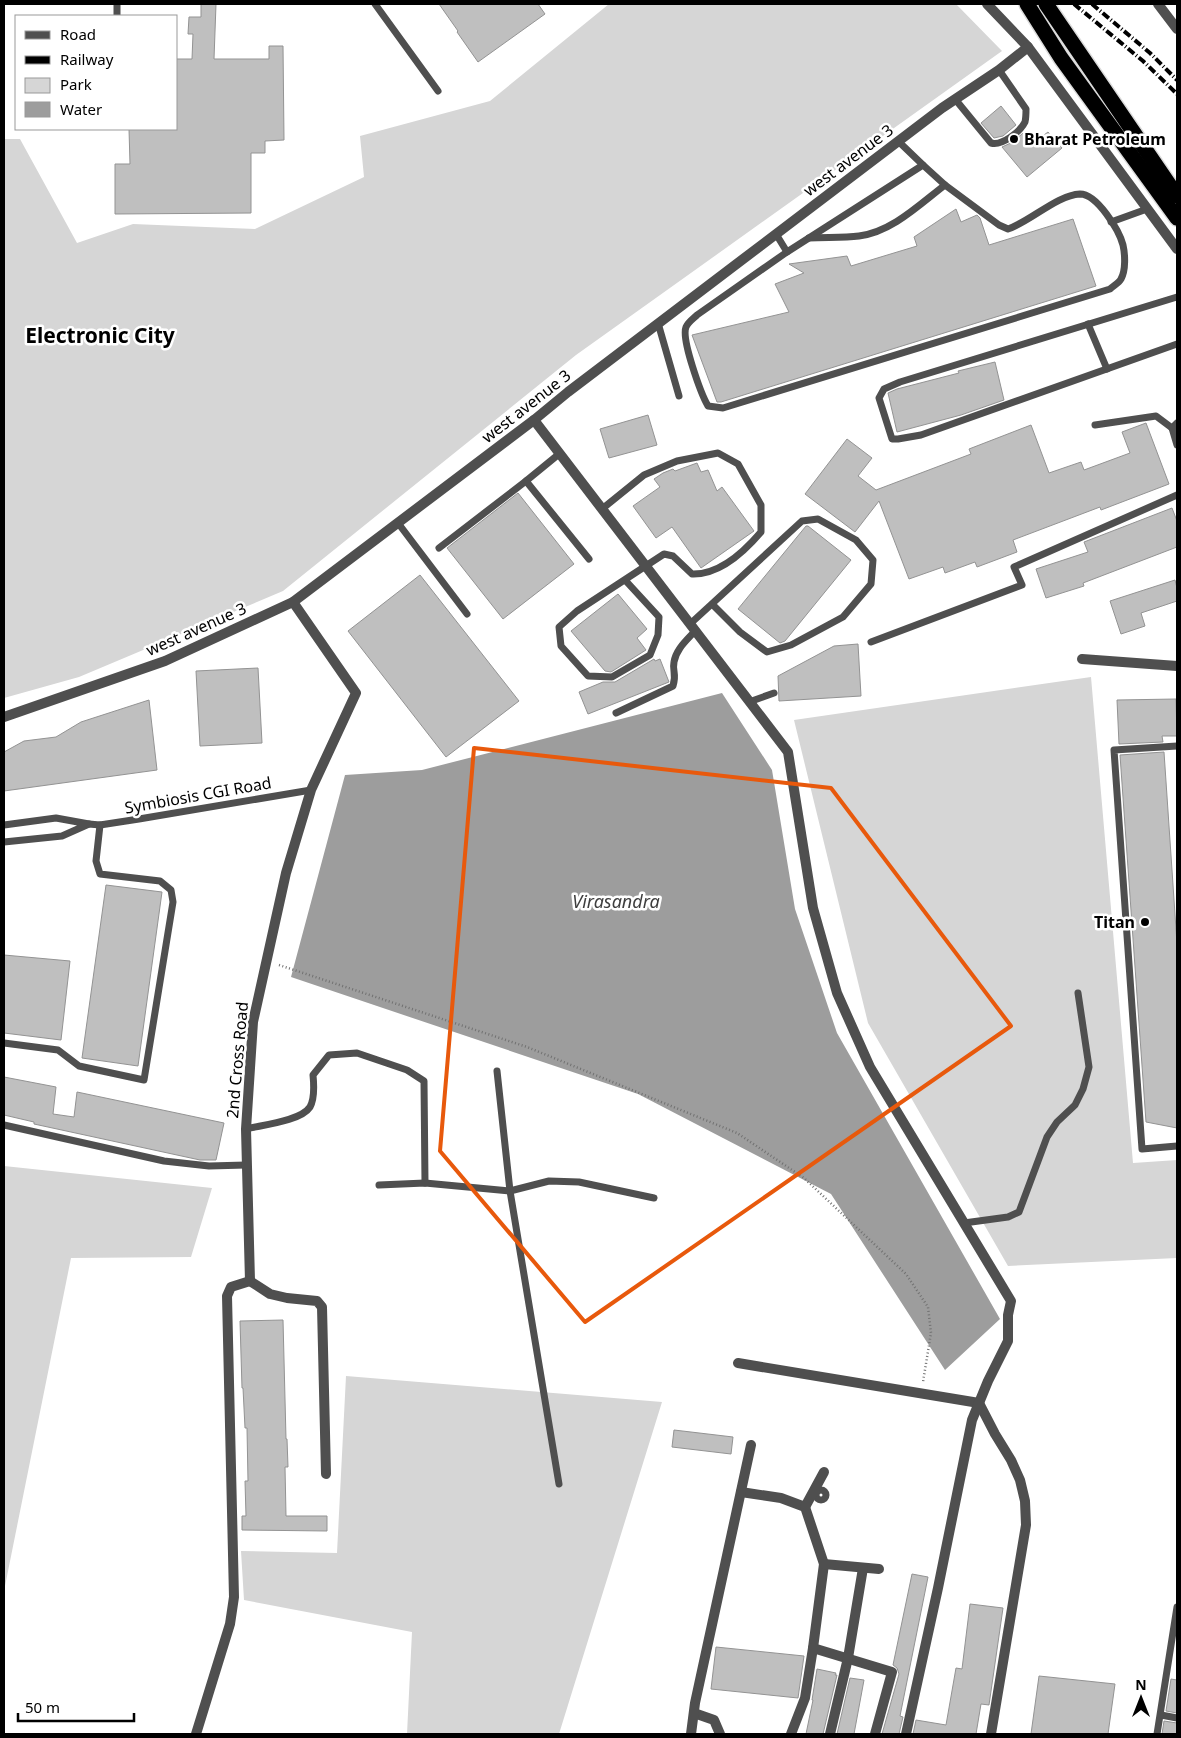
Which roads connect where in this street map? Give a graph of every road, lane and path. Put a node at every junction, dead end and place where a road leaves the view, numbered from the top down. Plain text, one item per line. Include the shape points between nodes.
1 (375, 4) edge
2 (987, 4) edge
3 (1027, 4) edge
4 (1046, 4) edge
5 (1158, 4) edge
6 (1177, 29) edge
7 (1028, 47) junction
8 (999, 70) junction
9 (438, 91) dead end
10 (955, 99) junction
11 (898, 141) junction
12 (922, 164) junction
13 (945, 185) junction
14 (1177, 196) edge
15 (1147, 209) junction
16 (1177, 218) edge
17 (1112, 222) junction
18 (776, 234) junction
19 (808, 238) junction
20 (1177, 249) edge
21 (787, 252) junction
22 (1177, 297) edge
23 (658, 323) junction
24 (1088, 324) junction
25 (1177, 344) edge
26 (1107, 369) junction
27 (679, 396) dead end
28 (534, 420) junction
29 (1095, 425) dead end
30 (1175, 426) edge
31 (1177, 445) edge
32 (559, 454) junction
33 (526, 481) junction
34 (1177, 494) edge
35 (602, 509) junction
36 (398, 523) junction
37 (439, 548) dead end
38 (589, 559) dead end
39 (646, 566) junction
40 (625, 580) junction
41 (293, 602) junction
42 (712, 604) junction
43 (467, 614) dead end
44 (692, 627) junction
45 (871, 642) dead end
46 (1082, 659) dead end
47 (1177, 666) edge
48 (774, 693) dead end
49 (749, 702) junction
50 (616, 713) dead end
51 (4, 717) edge
52 (1177, 746) edge
53 (311, 790) junction
54 (89, 824) junction
55 (4, 825) edge
56 (100, 825) junction
57 (4, 842) edge
58 (266, 961) junction
59 (1078, 993) dead end
60 (4, 1043) edge
61 (497, 1070) dead end
62 (4, 1125) edge
63 (246, 1129) junction
64 (1177, 1146) edge
65 (246, 1165) junction
66 (425, 1183) junction
67 (379, 1185) dead end
68 (510, 1191) junction
69 (654, 1198) dead end
70 (964, 1223) junction
71 (250, 1281) junction
72 (738, 1363) dead end
73 (922, 1394) junction
74 (979, 1403) junction
75 (751, 1445) dead end
76 (824, 1472) dead end
77 (326, 1474) dead end
78 (559, 1484) dead end
79 (741, 1492) junction
80 (805, 1508) junction
81 (824, 1564) junction
82 (863, 1568) junction
83 (879, 1569) dead end
84 (1177, 1607) edge
85 (813, 1648) junction
86 (848, 1658) junction
87 (694, 1713) junction
88 (1161, 1715) junction
89 (1177, 1718) edge
90 (196, 1734) edge
91 (691, 1734) edge
92 (720, 1734) edge
93 (791, 1734) edge
94 (830, 1734) edge
95 (875, 1734) edge
96 (906, 1734) edge
97 (991, 1734) edge
98 (1157, 1734) edge

1 - 9 lane
2 - 7 street
3 - 16 highway via 1061,58
4 - 14 highway
5 - 6 street
7 - 8 street, west avenue 3
7 - 15 street
8 - 10 street, west avenue 3
8 - 10 lane via 1026,109 1024,124 1005,142 991,143
10 - 11 street, west avenue 3
11 - 12 lane
11 - 18 street, west avenue 3
12 - 13 lane
12 - 19 lane
13 - 17 lane via 1008,229 1066,196 1082,194 1092,198
13 - 19 lane via 897,222 874,232 860,236
15 - 17 lane
15 - 20 street
17 - 21 lane via 1122,244 1124,269 1121,280 1110,289 723,408 708,406 685,338 686,326
18 - 21 lane
18 - 23 street, west avenue 3
19 - 21 lane
22 - 24 lane
23 - 27 lane
23 - 28 street, west avenue 3
24 - 26 lane
24 - 26 lane via 884,389 879,398 892,439 921,435
25 - 26 lane
28 - 32 street
28 - 36 street, west avenue 3
29 - 30 lane via 1156,416
30 - 31 lane
32 - 33 lane
32 - 35 street
33 - 37 lane
33 - 38 lane
34 - 45 lane via 1014,567 1022,585
35 - 39 street
35 - 39 lane via 644,475 677,461 718,453 738,464 761,506 761,532 744,551 703,574 692,574 673,556 664,554
36 - 41 street, west avenue 3
36 - 43 lane
39 - 40 lane
39 - 44 street
40 - 40 lane via 558,627 560,646 588,676 612,677 650,655 658,635 659,617
41 - 51 street, west avenue 3 via 165,661
41 - 53 street, 2nd Cross Road via 356,693
42 - 42 lane via 802,521 818,518 856,540 873,560 871,584 843,617 791,645 767,652 740,632
42 - 44 lane
44 - 49 street
44 - 50 lane via 673,664 676,676 673,686
46 - 47 street
48 - 49 lane
49 - 70 street via 788,752 813,908 837,993 870,1067
52 - 64 lane via 1114,750 1142,1149
53 - 56 lane, Symbiosis CGI Road
53 - 58 street, 2nd Cross Road via 286,873
54 - 55 lane, Symbiosis CGI Road via 56,818
54 - 56 lane, Symbiosis CGI Road
54 - 57 lane, Symbiosis CGI Road via 62,836
56 - 60 lane via 96,861 100,874 160,881 171,890 173,902 144,1080 79,1066 58,1050
58 - 63 street, 2nd Cross Road via 253,1022
58 - 73 path via 527,1047 737,1133 804,1178 906,1274 928,1307 931,1333
59 - 70 lane via 1088,1067 1083,1089 1075,1105 1047,1137 1019,1212 1008,1217
61 - 68 lane
62 - 65 lane via 164,1161 209,1166
63 - 65 street, 2nd Cross Road
63 - 66 lane via 300,1116 310,1107 313,1075 328,1055 357,1053 407,1070 424,1081
65 - 71 street, 2nd Cross Road
66 - 67 lane
66 - 68 lane
68 - 69 lane via 549,1181 579,1182
68 - 78 lane
70 - 74 street via 1011,1301 1008,1341
71 - 77 street via 270,1294 317,1301 322,1307
71 - 90 street via 231,1287 227,1296 234,1597 230,1624
72 - 73 street
73 - 74 street
74 - 96 street via 972,1420
74 - 97 street via 1020,1480 1026,1525
75 - 79 street
76 - 80 street
79 - 80 street via 781,1498
79 - 87 street
80 - 81 street
81 - 82 street
81 - 85 street
82 - 83 street
82 - 86 street
84 - 88 lane
85 - 86 street
85 - 93 street via 805,1698
86 - 94 street
86 - 95 street via 892,1672
87 - 91 street
87 - 92 street via 714,1720
88 - 89 lane
88 - 98 lane

